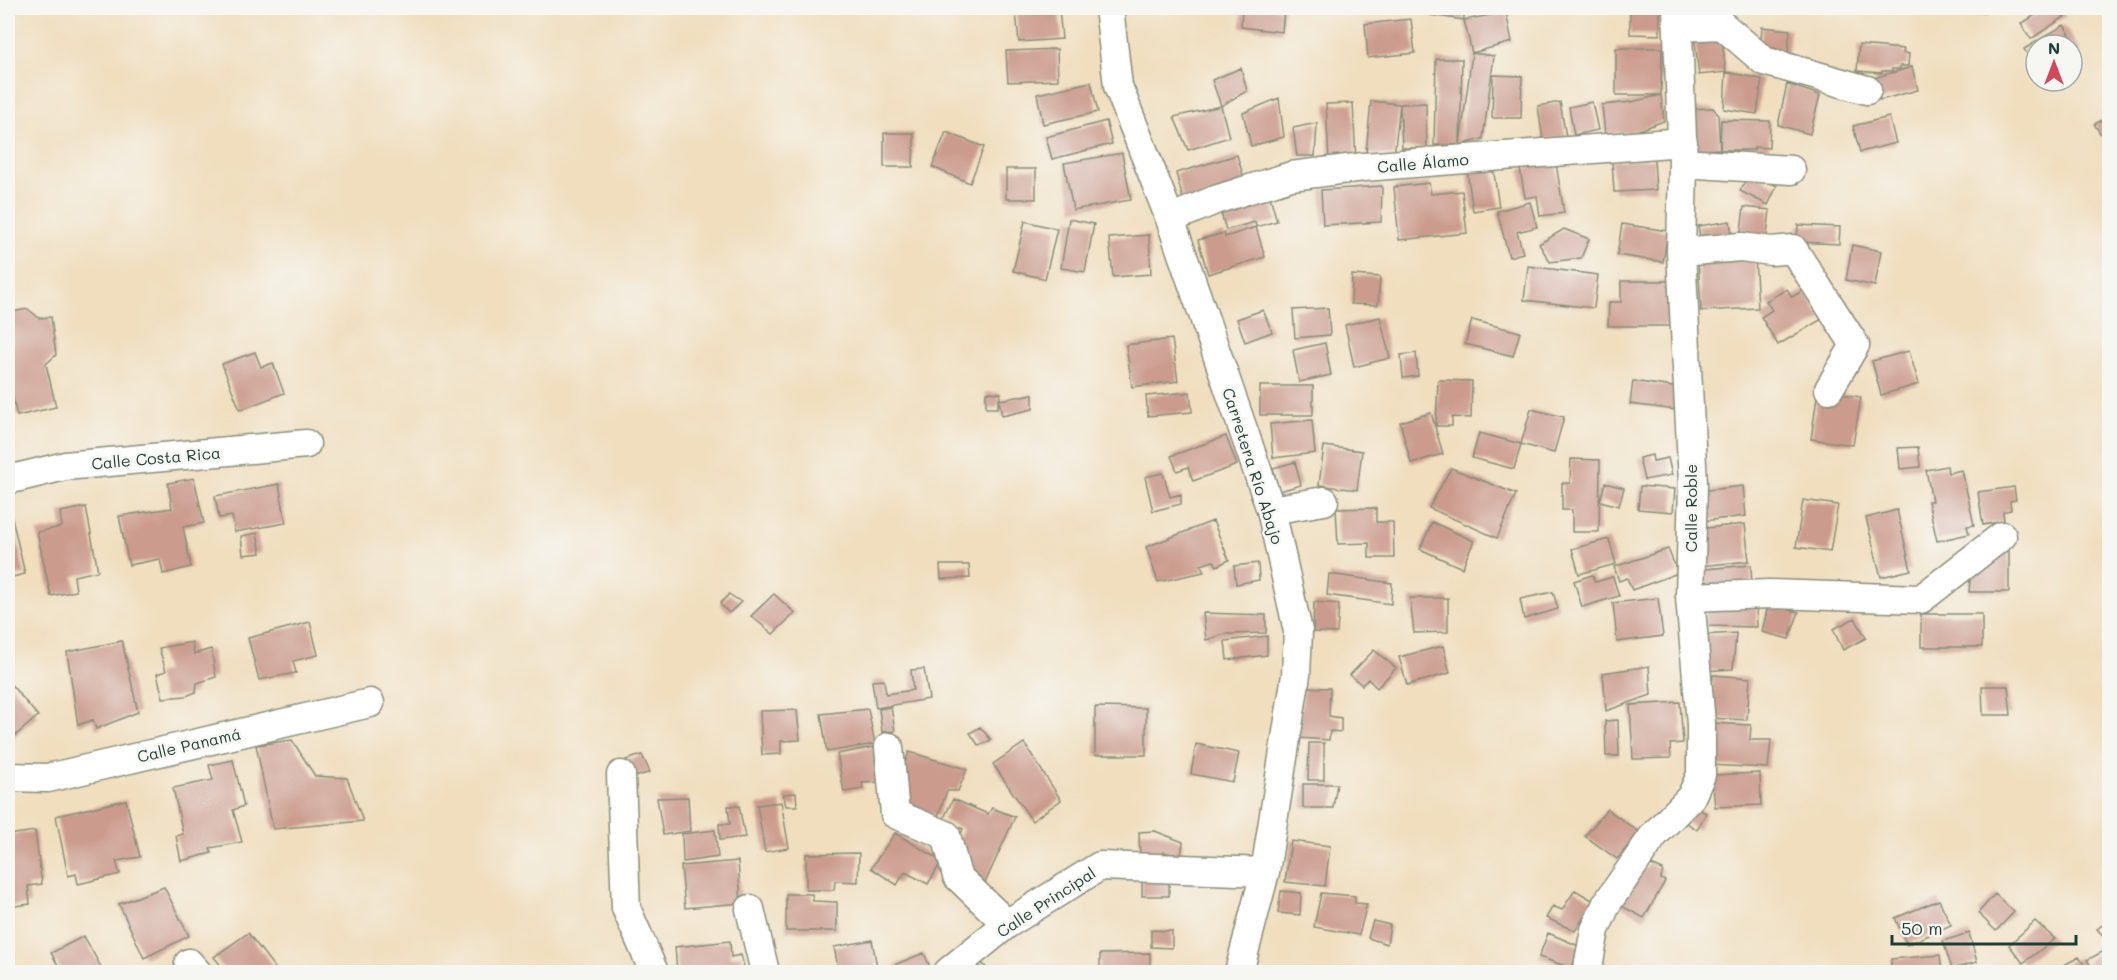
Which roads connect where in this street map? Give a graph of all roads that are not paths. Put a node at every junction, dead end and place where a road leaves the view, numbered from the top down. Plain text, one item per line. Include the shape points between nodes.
1 (1109, 8) edge
2 (1678, 17) edge
3 (1867, 90) dead end
4 (1683, 152) junction
5 (1791, 170) dead end
6 (1170, 219) junction
7 (1681, 252) junction
8 (1828, 389) dead end
9 (306, 444) dead end
10 (8, 480) edge
11 (1324, 501) dead end
12 (1271, 510) junction
13 (2001, 536) dead end
14 (1690, 597) junction
15 (370, 703) dead end
16 (889, 747) dead end
17 (621, 775) dead end
18 (8, 777) edge
19 (1264, 872) junction
20 (750, 909) dead end
21 (1007, 924) junction
22 (1581, 971) edge
23 (654, 972) edge
24 (765, 972) edge
25 (948, 972) edge
26 (1239, 972) edge

1 - 6 street, Carretera Río Abajo via 1118,86
2 - 3 street via 1722,25 1764,61
2 - 4 street, Calle Roble
4 - 5 street, Calle Álamo
4 - 6 street, Calle Álamo via 1364,167 1291,176
4 - 7 street, Calle Roble
6 - 12 street, Carretera Río Abajo
7 - 8 street via 1741,247 1793,249 1855,345
7 - 14 street, Calle Roble via 1693,484
9 - 10 street, Calle Costa Rica via 65,466
11 - 12 street
12 - 19 street, Carretera Río Abajo via 1298,631 1296,675
13 - 14 street via 1921,599 1769,594
14 - 22 street, Calle Roble via 1701,724 1701,775 1691,797 1654,835 1607,903
15 - 18 street, Calle Panamá via 48,778
16 - 21 street via 894,814 946,835 957,876
17 - 23 street via 626,908
19 - 21 street, Calle Principal via 1100,866
19 - 26 street, Carretera Río Abajo
20 - 24 street
21 - 25 street, Calle Principal

